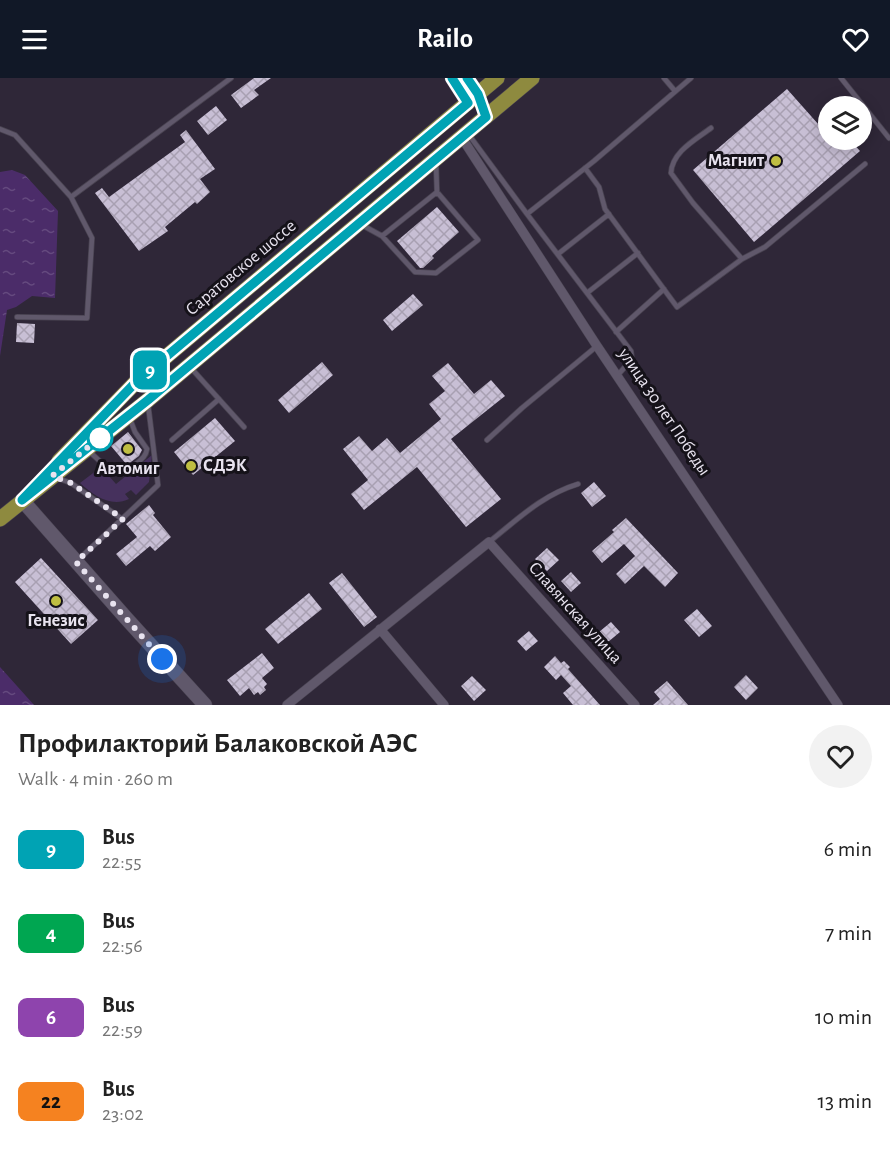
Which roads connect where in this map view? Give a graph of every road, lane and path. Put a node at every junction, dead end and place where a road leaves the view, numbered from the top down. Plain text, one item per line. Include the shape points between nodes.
1 (231, 78) edge
2 (452, 78) edge
3 (467, 78) edge
4 (497, 78) edge
5 (532, 78) edge
6 (664, 78) edge
7 (691, 78) edge
8 (841, 78) edge
9 (675, 91) junction
10 (473, 99) junction
11 (486, 117) junction
12 (711, 128) dead end
13 (2, 132) edge
14 (465, 135) junction
15 (889, 138) edge
16 (436, 160) junction
17 (865, 164) dead end
18 (585, 168) junction
19 (437, 192) junction
20 (71, 197) junction
21 (527, 214) junction
22 (609, 214) junction
23 (360, 223) junction
24 (382, 236) junction
25 (638, 253) junction
26 (558, 254) junction
27 (742, 259) junction
28 (664, 289) junction
29 (587, 292) junction
30 (17, 317) dead end
31 (616, 332) junction
32 (597, 346) junction
33 (190, 366) junction
34 (617, 376) junction
35 (219, 399) junction
36 (148, 400) junction
37 (130, 414) junction
38 (244, 427) dead end
39 (172, 440) dead end
40 (487, 440) dead end
41 (84, 444) junction
42 (52, 476) junction
43 (578, 484) dead end
44 (22, 500) junction
45 (0, 519) edge
46 (123, 519) junction
47 (489, 542) junction
48 (76, 562) junction
49 (380, 630) junction
50 (205, 705) edge
51 (287, 705) edge
52 (444, 705) edge
53 (635, 705) edge
54 (838, 705) edge

1 - 20 lane
2 - 10 street
3 - 10 street
4 - 10 main road, Саратовское шоссе
5 - 11 main road, Саратовское шоссе
6 - 9 lane
7 - 9 lane
8 - 15 lane
9 - 18 lane
10 - 11 main road
10 - 41 main road, Саратовское шоссе via 136,382
11 - 14 main road, Саратовское шоссе
12 - 27 lane via 677,154 671,173
13 - 20 lane via 15,135
14 - 16 main road, Саратовское шоссе
14 - 21 lane
14 - 32 street, улица 30 лет Победы
16 - 19 lane
16 - 23 main road, Саратовское шоссе
17 - 27 lane via 765,247
18 - 21 lane
18 - 22 lane via 599,187
19 - 24 lane
19 - 24 lane via 478,240 436,273 426,273 415,272
20 - 30 lane via 92,238 87,318
21 - 26 lane
22 - 25 lane
22 - 26 lane
23 - 24 lane
23 - 33 main road, Саратовское шоссе
25 - 28 lane
25 - 29 lane
26 - 29 lane
27 - 28 lane via 677,307
28 - 31 lane
29 - 31 lane
31 - 34 lane via 631,351 632,359
32 - 34 street, улица 30 лет Победы
32 - 40 lane
33 - 35 lane
33 - 36 main road, Саратовское шоссе
34 - 54 street, улица 30 лет Победы
35 - 38 lane
35 - 39 lane
36 - 37 main road, Саратовское шоссе
36 - 46 lane via 158,485
37 - 41 main road, Саратовское шоссе
37 - 41 lane via 135,432 147,449 130,470 123,473 110,469
41 - 42 main road, Саратовское шоссе
41 - 44 main road, Саратовское шоссе
42 - 44 main road, Саратовское шоссе
42 - 46 lane via 71,483
43 - 47 lane via 540,501
44 - 45 main road, Саратовское шоссе
44 - 48 street
46 - 48 lane
47 - 49 street
47 - 53 street, Славянская улица
48 - 50 street
49 - 51 street
49 - 52 street

